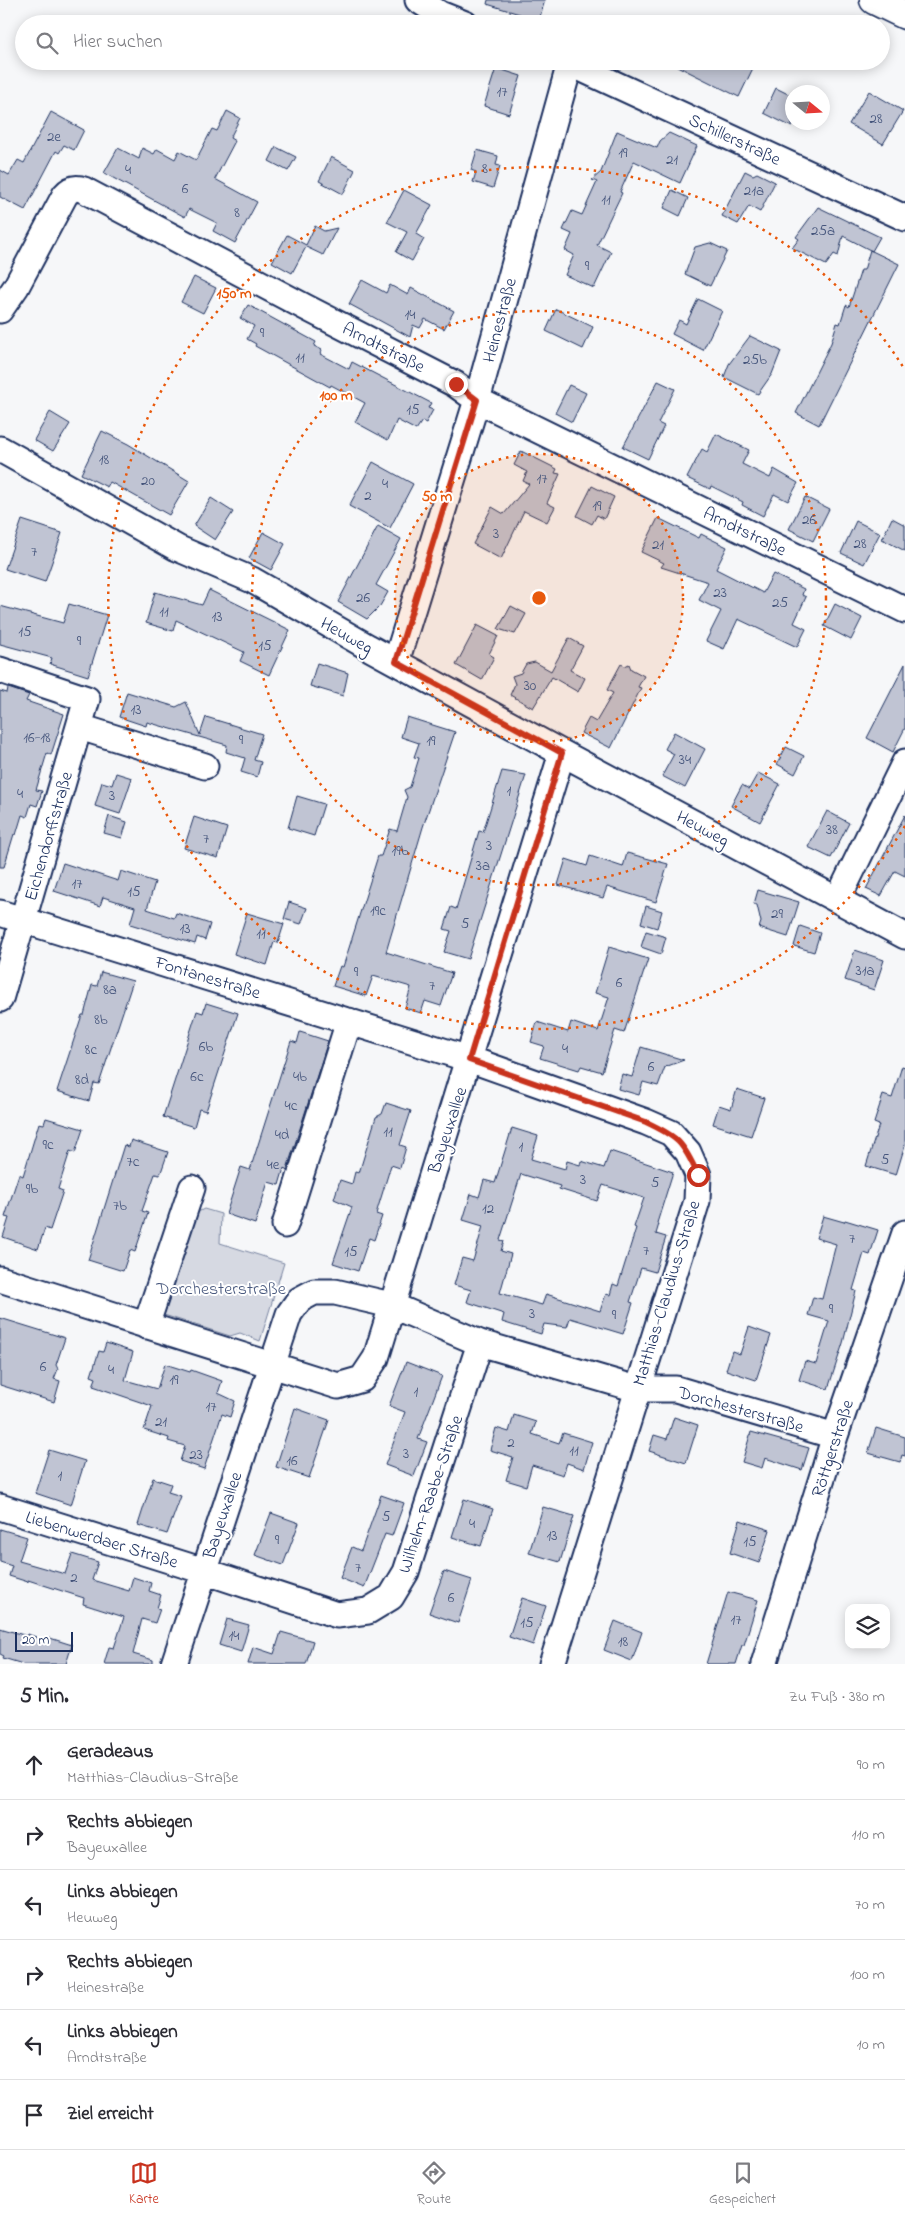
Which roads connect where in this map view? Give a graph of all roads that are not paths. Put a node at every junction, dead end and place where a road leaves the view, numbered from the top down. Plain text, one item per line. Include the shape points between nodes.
1 (418, 0) edge
2 (874, 0) edge
3 (442, 15) edge
4 (905, 15) edge
5 (565, 70) edge
6 (584, 70) edge
7 (905, 218) edge
8 (0, 310) edge
9 (477, 400) junction
10 (0, 449) edge
11 (905, 610) edge
12 (396, 662) junction
13 (0, 670) edge
14 (80, 727) junction
15 (562, 753) junction
16 (905, 762) edge
17 (205, 766) dead end
18 (838, 899) junction
19 (0, 912) edge
20 (24, 921) junction
21 (905, 936) edge
22 (0, 999) edge
23 (349, 1020) junction
24 (469, 1060) junction
25 (192, 1188) dead end
26 (285, 1225) dead end
27 (905, 1233) edge
28 (0, 1279) edge
29 (391, 1305) junction
30 (146, 1326) junction
31 (480, 1343) junction
32 (272, 1366) junction
33 (637, 1389) junction
34 (835, 1436) junction
35 (0, 1507) edge
36 (204, 1571) junction
37 (174, 1664) edge
38 (552, 1664) edge
39 (764, 1664) edge

1 - 3 street
2 - 4 main road
5 - 9 street, Heinestraße
6 - 7 street, Schillerstraße
8 - 9 street, Arndtstraße via 16,287 65,195 77,187 456,384
9 - 11 street, Arndtstraße
9 - 12 street, Heinestraße
10 - 12 street, Heuweg via 177,548 252,580
12 - 15 street, Heuweg
13 - 14 street, Eichendorffstraße via 87,699
14 - 17 street
14 - 20 street, Eichendorffstraße
15 - 18 street, Heuweg
15 - 24 street, Bayeuxallee
16 - 18 street
18 - 21 street, Heuweg
19 - 20 street, Eichendorffstraße
20 - 22 street
20 - 23 street, Fontanestraße
23 - 24 street, Fontanestraße
23 - 26 street
24 - 29 street, Bayeuxallee
24 - 33 street, Matthias-Claudius-Straße via 646,1122 671,1133 688,1152 698,1175 697,1201
25 - 30 street
27 - 34 street, Röttgerstraße
28 - 30 street
29 - 31 street, Dorchesterstraße
29 - 32 street via 335,1292 314,1292 300,1300 289,1314
29 - 32 street via 376,1358 362,1379 338,1386
30 - 32 street
31 - 33 street, Dorchesterstraße
31 - 36 street, Wilhelm-Raabe-Straße via 406,1572 391,1597 368,1611 337,1615
32 - 36 street, Bayeuxallee
33 - 34 street, Dorchesterstraße via 676,1389
33 - 38 street, Matthias-Claudius-Straße
34 - 39 street, Röttgerstraße
35 - 36 street, Liebenwerdaer Straße
36 - 37 street, Bayeuxallee

